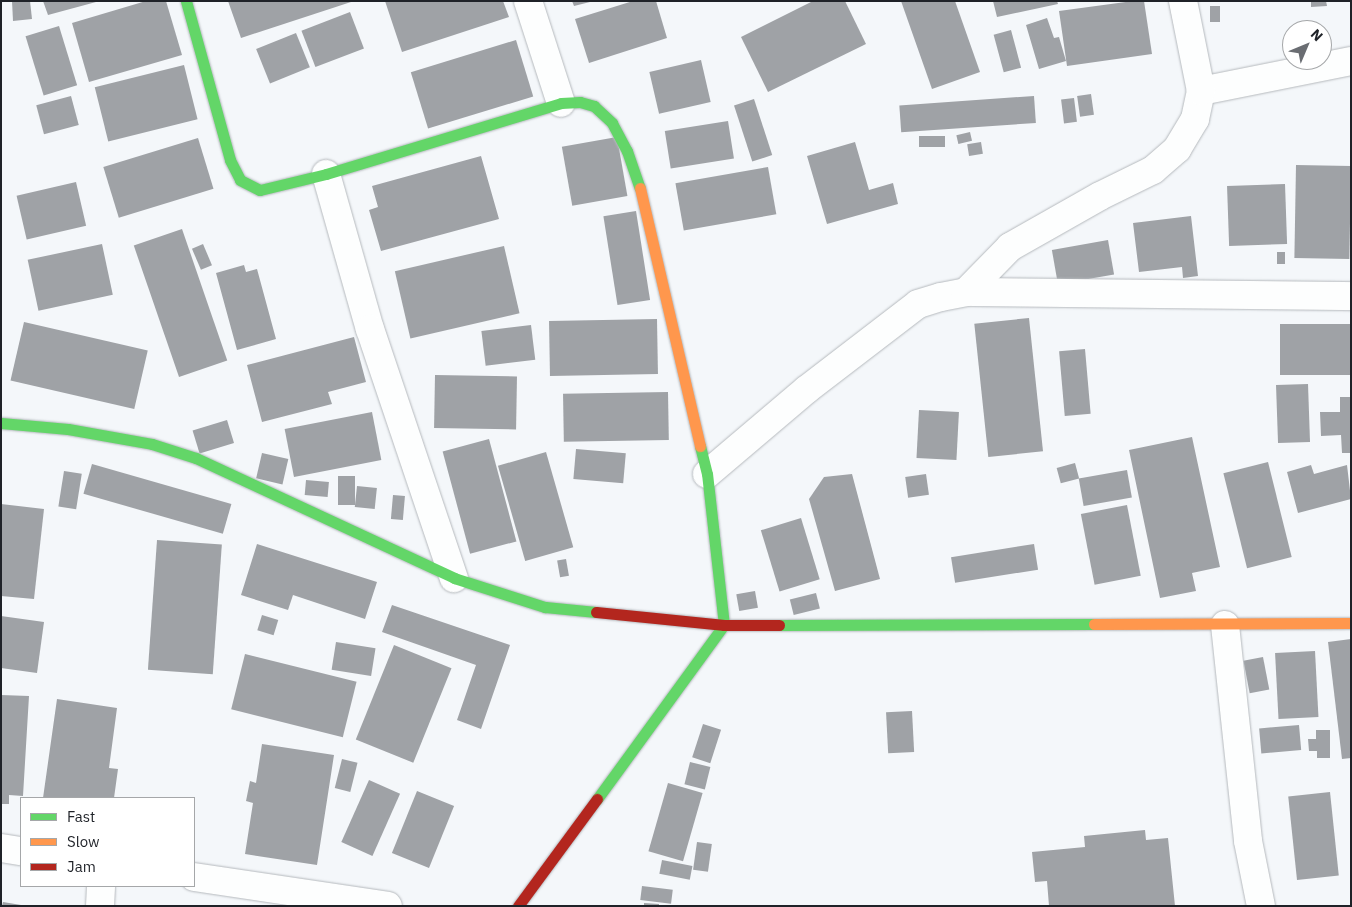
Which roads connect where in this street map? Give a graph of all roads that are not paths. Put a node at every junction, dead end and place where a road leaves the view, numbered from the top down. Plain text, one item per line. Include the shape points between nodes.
1 (186, 1) edge
2 (528, 1) edge
3 (1183, 1) edge
4 (1351, 61) edge
5 (1201, 91) junction
6 (561, 103) junction
7 (326, 174) junction
8 (966, 292) junction
9 (1351, 296) edge
10 (1, 423) edge
11 (707, 474) junction
12 (454, 578) junction
13 (1351, 623) edge
14 (1225, 625) junction
15 (724, 626) junction
16 (1, 848) edge
17 (20, 851) edge
18 (195, 876) edge
19 (102, 887) edge
20 (100, 906) edge
21 (388, 906) edge
22 (518, 906) edge
23 (1261, 906) edge

1 - 7 street via 230,160 240,180 260,190
2 - 6 street
3 - 5 street
4 - 5 street
5 - 8 street via 1195,119 1177,149 1153,170 1010,247
6 - 7 street
6 - 11 street via 580,102 594,106 612,123 627,151 638,182
7 - 12 street via 370,329
8 - 9 street
8 - 11 street via 918,304 806,390
10 - 12 street via 134,441 196,458
11 - 15 street
12 - 15 street via 545,607
13 - 14 street
14 - 15 street
14 - 23 street via 1248,841
15 - 22 street
16 - 17 street
18 - 21 street
19 - 20 street

